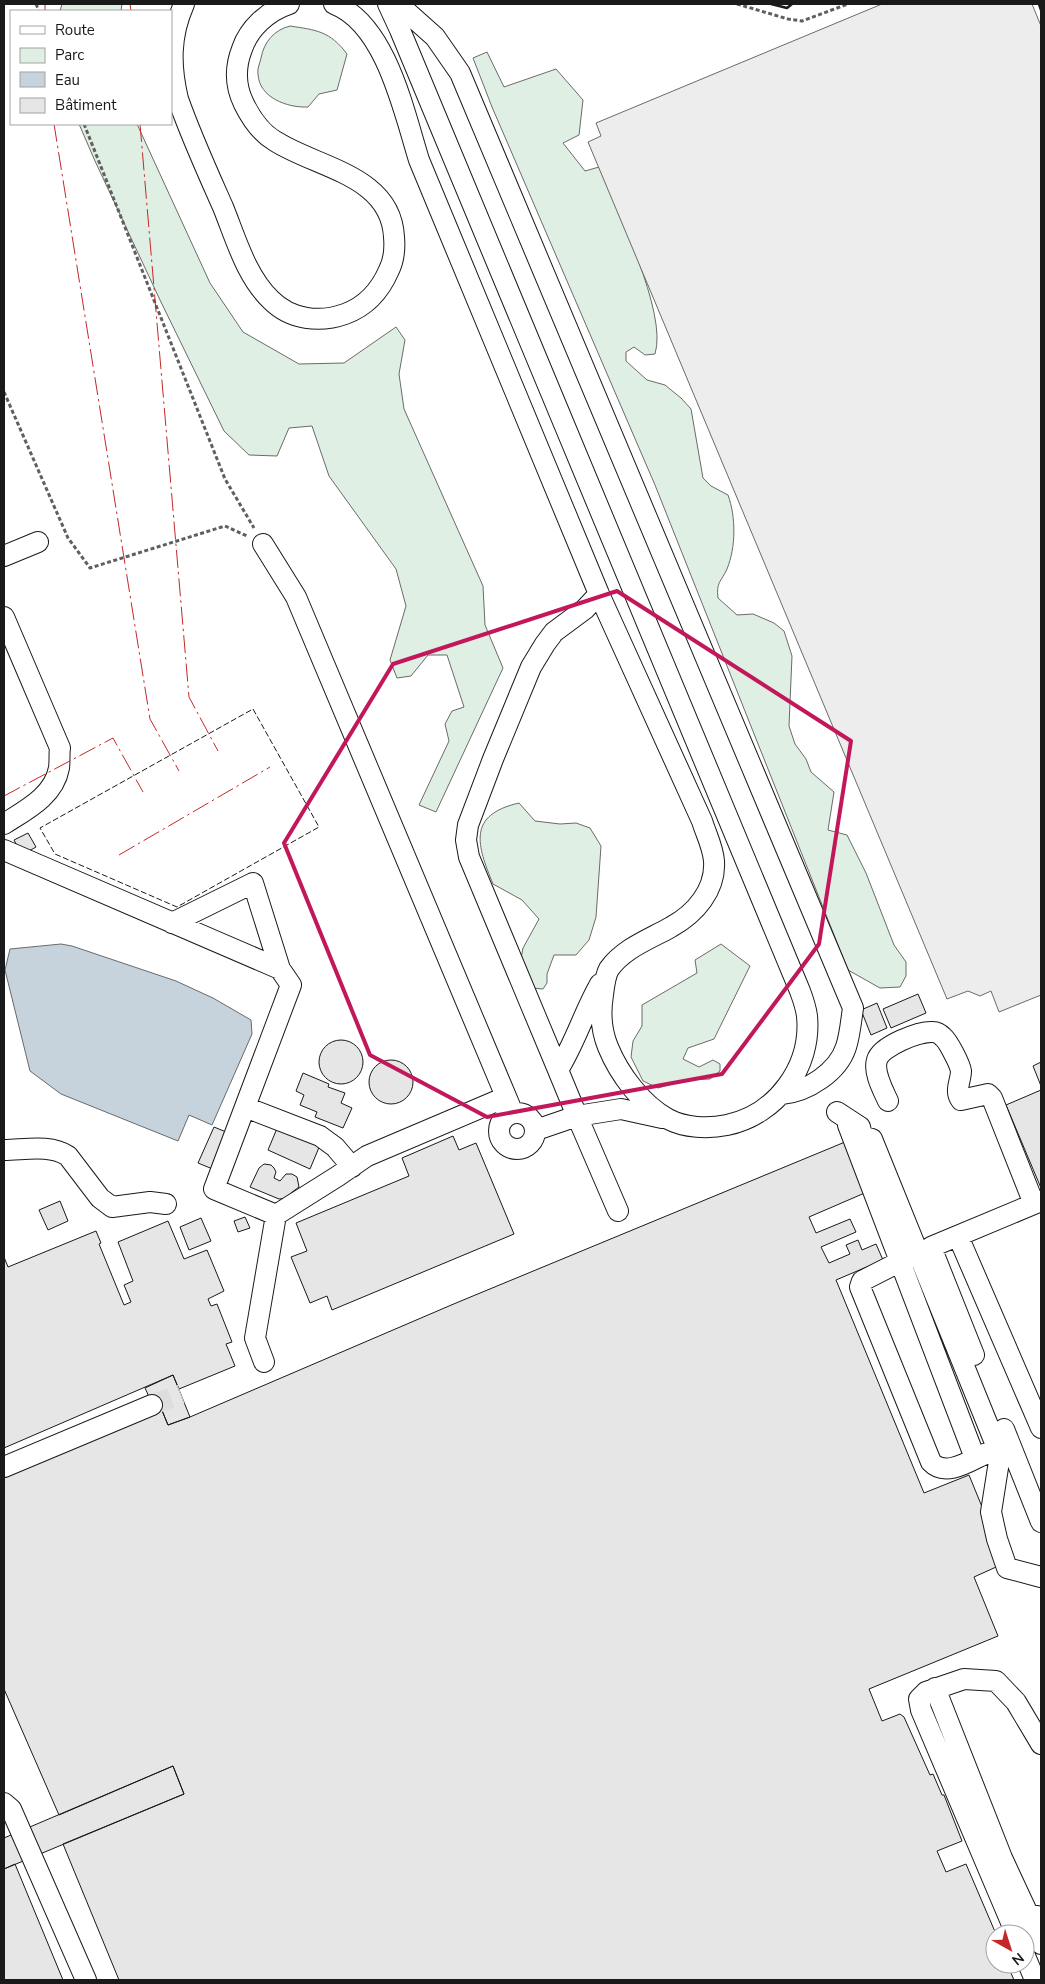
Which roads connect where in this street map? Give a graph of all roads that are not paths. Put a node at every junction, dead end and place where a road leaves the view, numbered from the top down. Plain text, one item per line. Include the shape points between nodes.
1 (184, 4) edge
2 (289, 4) edge
3 (334, 4) edge
4 (388, 4) edge
5 (398, 4) edge
6 (172, 45) edge
7 (172, 67) edge
8 (38, 542) dead end
9 (263, 544) road end
10 (4, 556) edge
11 (599, 594) junction
12 (4, 617) edge
13 (8, 638) edge
14 (4, 824) edge
15 (4, 850) edge
16 (172, 923) junction
17 (280, 969) junction
18 (608, 971) junction
19 (558, 1070) junction
20 (782, 1094) junction
21 (888, 1101) dead end
22 (507, 1106) junction
23 (245, 1107) junction
24 (577, 1116) junction
25 (667, 1119) junction
26 (536, 1130) junction
27 (4, 1150) edge
28 (352, 1167) junction
29 (1038, 1203) edge
30 (166, 1204) dead end
31 (618, 1211) dead end
32 (276, 1214) junction
33 (958, 1236) junction
34 (925, 1250) junction
35 (900, 1262) junction
36 (264, 1362) dead end
37 (152, 1405) tunnel mouth
38 (1041, 1428) edge
39 (1003, 1446) junction
40 (975, 1458) junction
41 (4, 1466) edge
42 (1041, 1522) edge
43 (1041, 1577) edge
44 (936, 1688) junction
45 (1041, 1744) edge
46 (4, 1803) edge
47 (1035, 1915) edge
48 (1012, 1924) edge
49 (1041, 1944) edge
50 (86, 1980) edge

1 - 6 street
2 - 7 street via 261,20 244,42 237,71 238,85 242,99 259,127 273,140 347,173 378,197 387,210 394,229 392,266 374,296 360,308 329,318 313,319 285,310 272,301 250,271 186,120
3 - 11 street via 355,16 386,63 419,160
4 - 20 street via 800,991 807,1016 807,1034 792,1080
5 - 20 street via 435,37 460,73 853,1008 842,1058 807,1087
8 - 10 street
9 - 22 street via 296,597
11 - 18 street via 702,821 714,862 710,884 700,905 672,927 632,948
11 - 19 street via 554,632 531,667 468,825 466,840 469,856
12 - 13 street
13 - 14 street via 60,748 59,768 53,784 37,803
15 - 16 street
16 - 17 street
16 - 17 street via 253,883
17 - 23 street via 291,985
18 - 19 street
18 - 25 street via 601,1018 608,1047 629,1082
19 - 24 street
20 - 25 street via 760,1112 735,1123 707,1127 679,1124
21 - 29 street via 876,1061 886,1048 912,1036 936,1032 948,1043 961,1070 959,1098 966,1101 988,1094 992,1098
22 - 26 street via 529,1118
22 - 26 street via 499,1128 506,1146 518,1150 524,1148 532,1142
22 - 28 street via 367,1156
23 - 28 street via 320,1136 335,1147
23 - 32 street via 214,1189
24 - 25 street via 621,1109
24 - 26 street
24 - 31 street
27 - 30 street via 53,1149 62,1152 100,1198 112,1207 150,1202
28 - 32 street
29 - 33 street
32 - 36 street via 255,1338
33 - 34 street
33 - 38 street
34 - 35 street
34 - 35 street via 872,1139 862,1136 860,1127 841,1115
34 - 39 street
35 - 40 street
35 - 40 street via 862,1281 860,1287 931,1462 940,1468 950,1469
37 - 41 street
39 - 40 street
39 - 42 street
39 - 43 street via 991,1512 997,1539 1007,1568
44 - 45 street via 964,1679 996,1681 1016,1702
44 - 47 street via 1002,1858
44 - 48 street via 919,1699 921,1710
46 - 50 street via 11,1810
47 - 49 street

